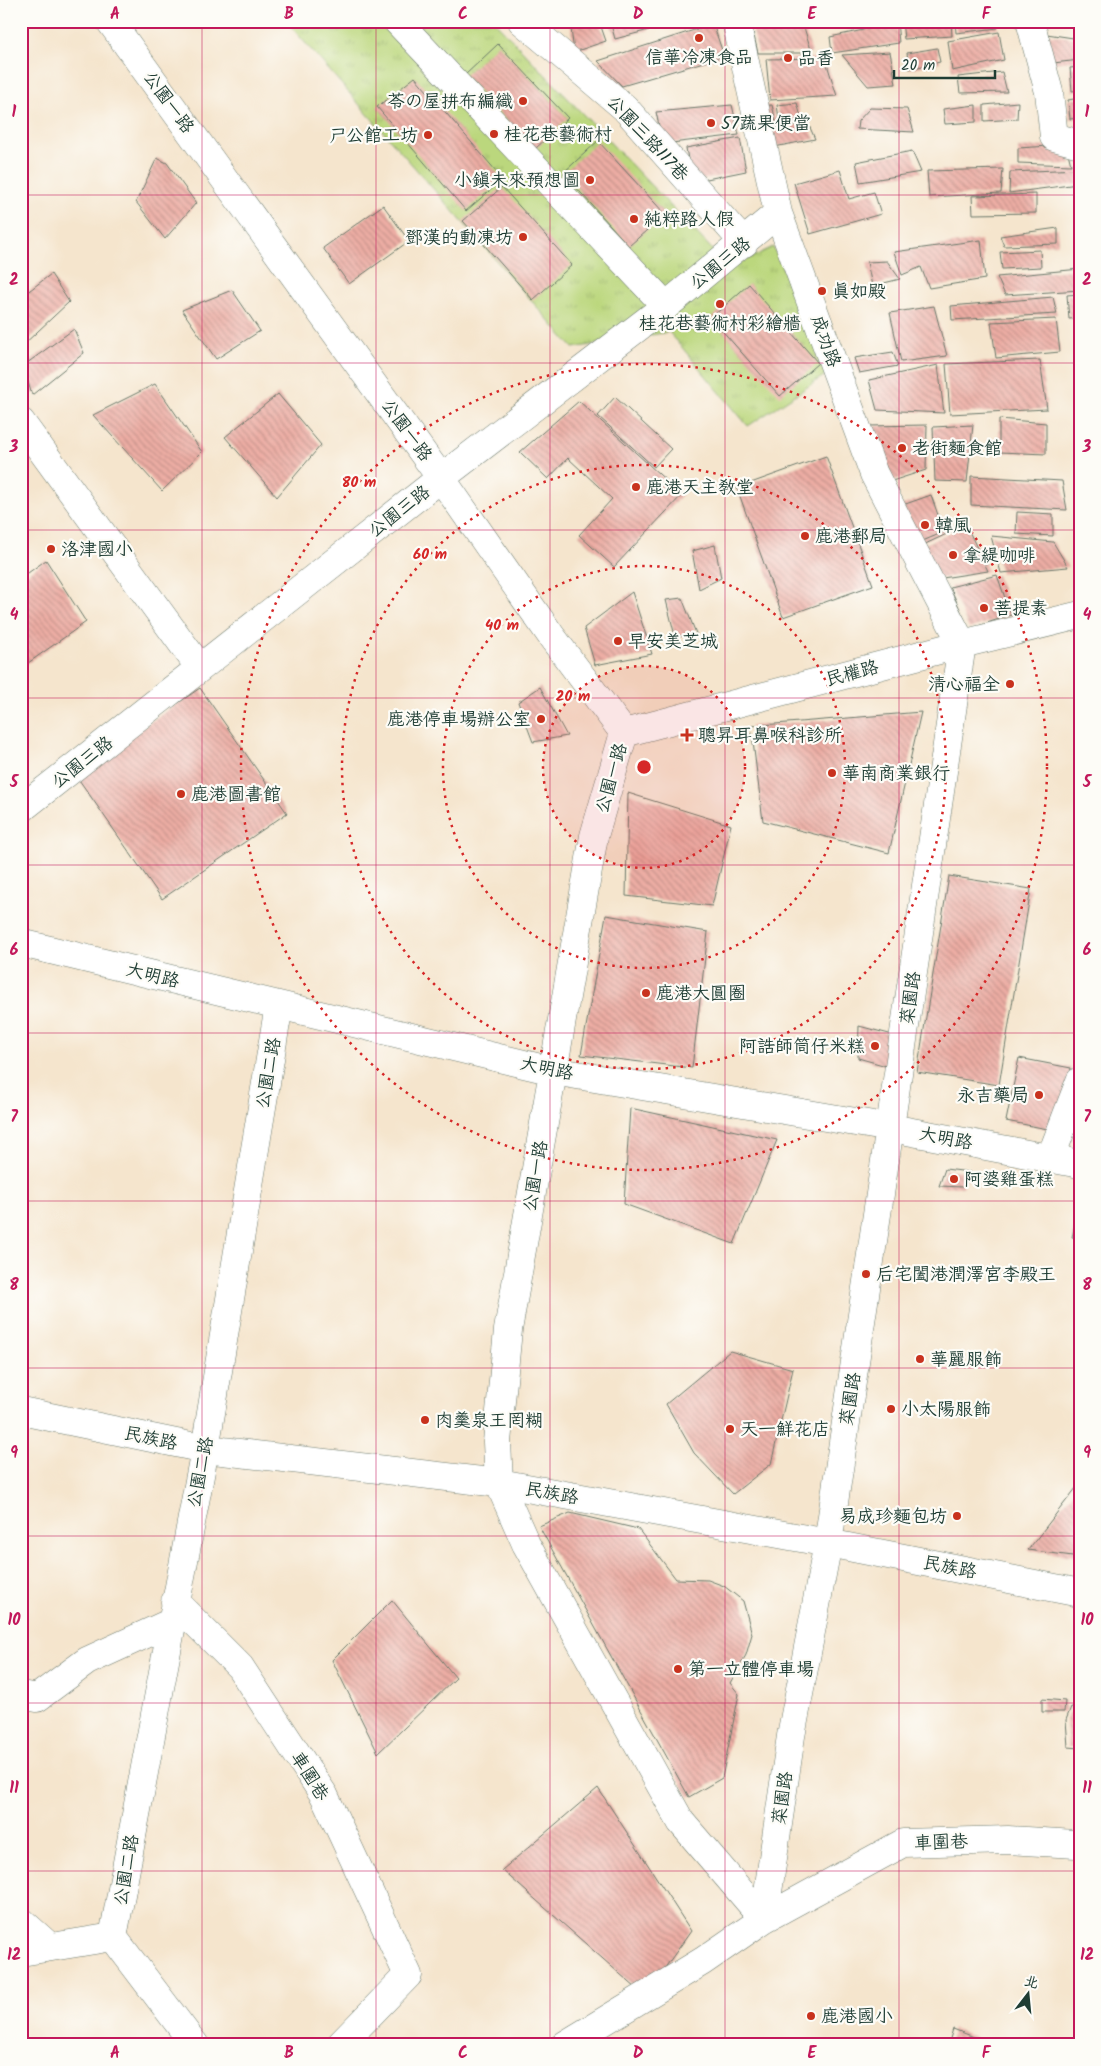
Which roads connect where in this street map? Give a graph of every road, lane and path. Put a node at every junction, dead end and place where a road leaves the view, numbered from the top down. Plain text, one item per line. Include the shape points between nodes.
1 (110, 21) edge
2 (397, 21) edge
3 (522, 21) edge
4 (736, 21) edge
5 (1030, 21) edge
6 (1080, 144) edge
7 (778, 213) junction
8 (744, 243) junction
9 (666, 306) junction
10 (21, 422) edge
11 (441, 478) junction
12 (1080, 616) edge
13 (962, 644) junction
14 (200, 668) junction
15 (624, 733) junction
16 (21, 809) edge
17 (21, 943) edge
18 (279, 1006) junction
19 (553, 1071) junction
20 (1080, 1081) edge
21 (891, 1128) junction
22 (1050, 1159) junction
23 (1080, 1164) edge
24 (21, 1411) edge
25 (205, 1449) junction
26 (500, 1483) junction
27 (828, 1543) junction
28 (1080, 1593) edge
29 (173, 1612) junction
30 (21, 1695) edge
31 (1076, 1844) dead end
32 (764, 1919) junction
33 (21, 1921) edge
34 (113, 1937) junction
35 (50, 1947) junction
36 (21, 1952) edge
37 (195, 2045) edge
38 (340, 2045) edge
39 (565, 2045) edge

1 - 11 street, 公園一路
2 - 9 street
3 - 8 street, 公園三路117巷 via 625,108
4 - 7 street, 成功路
5 - 6 street via 1048,92 1054,137
7 - 8 street, 公園三路
7 - 13 street, 成功路 via 874,474
8 - 9 street, 公園三路
9 - 11 street, 公園三路
10 - 14 street
11 - 14 street, 公園三路
11 - 15 street, 公園一路
12 - 13 street, 民權路
13 - 15 street, 民權路
13 - 21 street, 菜園路
14 - 16 street, 公園三路
15 - 19 street, 公園一路 via 594,836
17 - 18 street, 大明路
18 - 19 street, 大明路
18 - 25 street, 公園二路
19 - 21 street, 大明路
19 - 26 street, 公園一路 via 508,1330 497,1442
20 - 22 street
21 - 22 street, 大明路
21 - 27 street, 菜園路
22 - 23 street, 大明路
24 - 25 street, 民族路
25 - 26 street, 民族路
25 - 29 street, 公園二路
26 - 27 street, 民族路
26 - 32 street, 公園一路 via 526,1544 681,1822
27 - 28 street, 民族路
27 - 32 street, 菜園路 via 791,1736
29 - 30 street via 87,1661 37,1698
29 - 34 street, 公園二路
29 - 38 street, 車圍巷 via 240,1668 324,1795 408,1976
31 - 32 street, 車圍巷 via 1008,1840 903,1843
32 - 39 street via 703,1961
33 - 35 street
34 - 35 street
34 - 37 street
35 - 36 street

